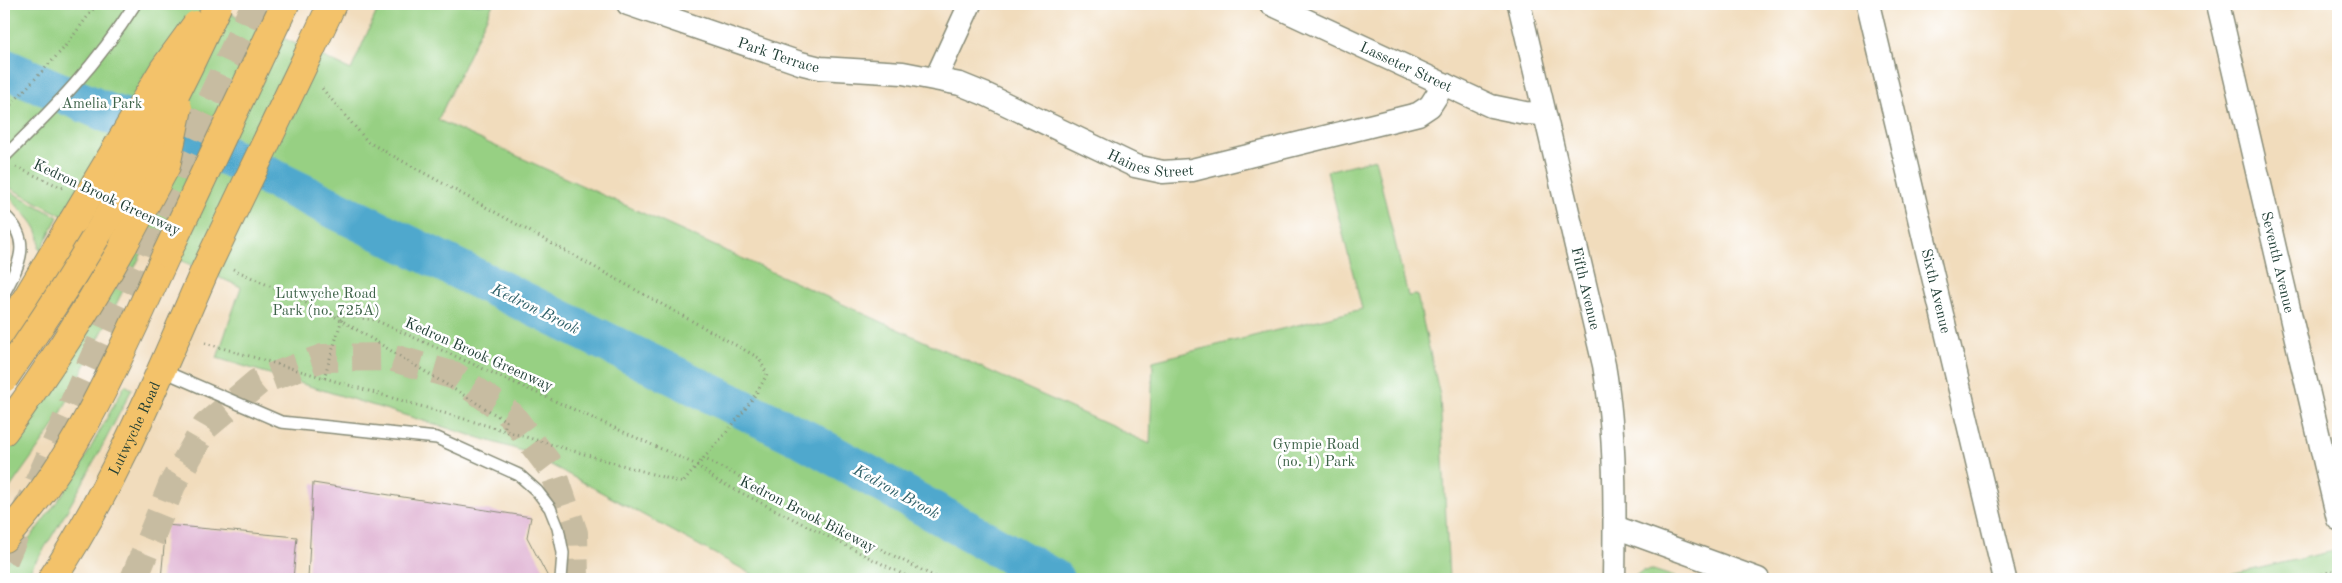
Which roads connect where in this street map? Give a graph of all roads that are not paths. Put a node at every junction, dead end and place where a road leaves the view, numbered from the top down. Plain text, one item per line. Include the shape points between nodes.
1 (135, 4) edge
2 (211, 4) edge
3 (218, 4) edge
4 (285, 4) edge
5 (332, 4) edge
6 (628, 4) edge
7 (970, 4) edge
8 (1271, 4) edge
9 (1519, 4) edge
10 (1868, 4) edge
11 (2218, 4) edge
12 (185, 78) junction
13 (936, 78) junction
14 (1444, 84) junction
15 (1544, 114) junction
16 (8, 161) edge
17 (4, 215) edge
18 (4, 293) edge
19 (4, 331) edge
20 (161, 370) junction
21 (4, 378) edge
22 (4, 431) edge
23 (2338, 519) edge
24 (1615, 528) junction
25 (4, 538) edge
26 (52, 579) edge
27 (561, 579) edge
28 (1614, 579) edge
29 (1758, 579) edge
30 (2005, 579) edge

1 - 16 lane via 99,57
2 - 19 highway, bridge via 164,69
3 - 12 highway, bridge
4 - 25 highway, bridge via 113,372 66,455 40,494
5 - 20 highway, Lutwyche Road, bridge via 217,269
6 - 13 street, Park Terrace via 800,64
7 - 13 street
8 - 14 street, Lasseter Street
9 - 15 street, Fifth Avenue
10 - 30 street, Sixth Avenue
11 - 23 street, Seventh Avenue
12 - 21 highway, bridge via 99,233
12 - 22 highway, bridge via 166,166 94,299
13 - 14 street, Haines Street via 987,95 1135,166 1178,172 1418,114 1430,106
14 - 15 street, Lasseter Street via 1491,106
15 - 24 street, Fifth Avenue via 1604,364 1609,396
17 - 18 lane via 18,234 21,249 16,270
20 - 26 highway, Lutwyche Road via 89,518
20 - 27 lane via 281,422 437,438 519,475 550,508 563,553
24 - 28 street, Fifth Avenue
24 - 29 street

